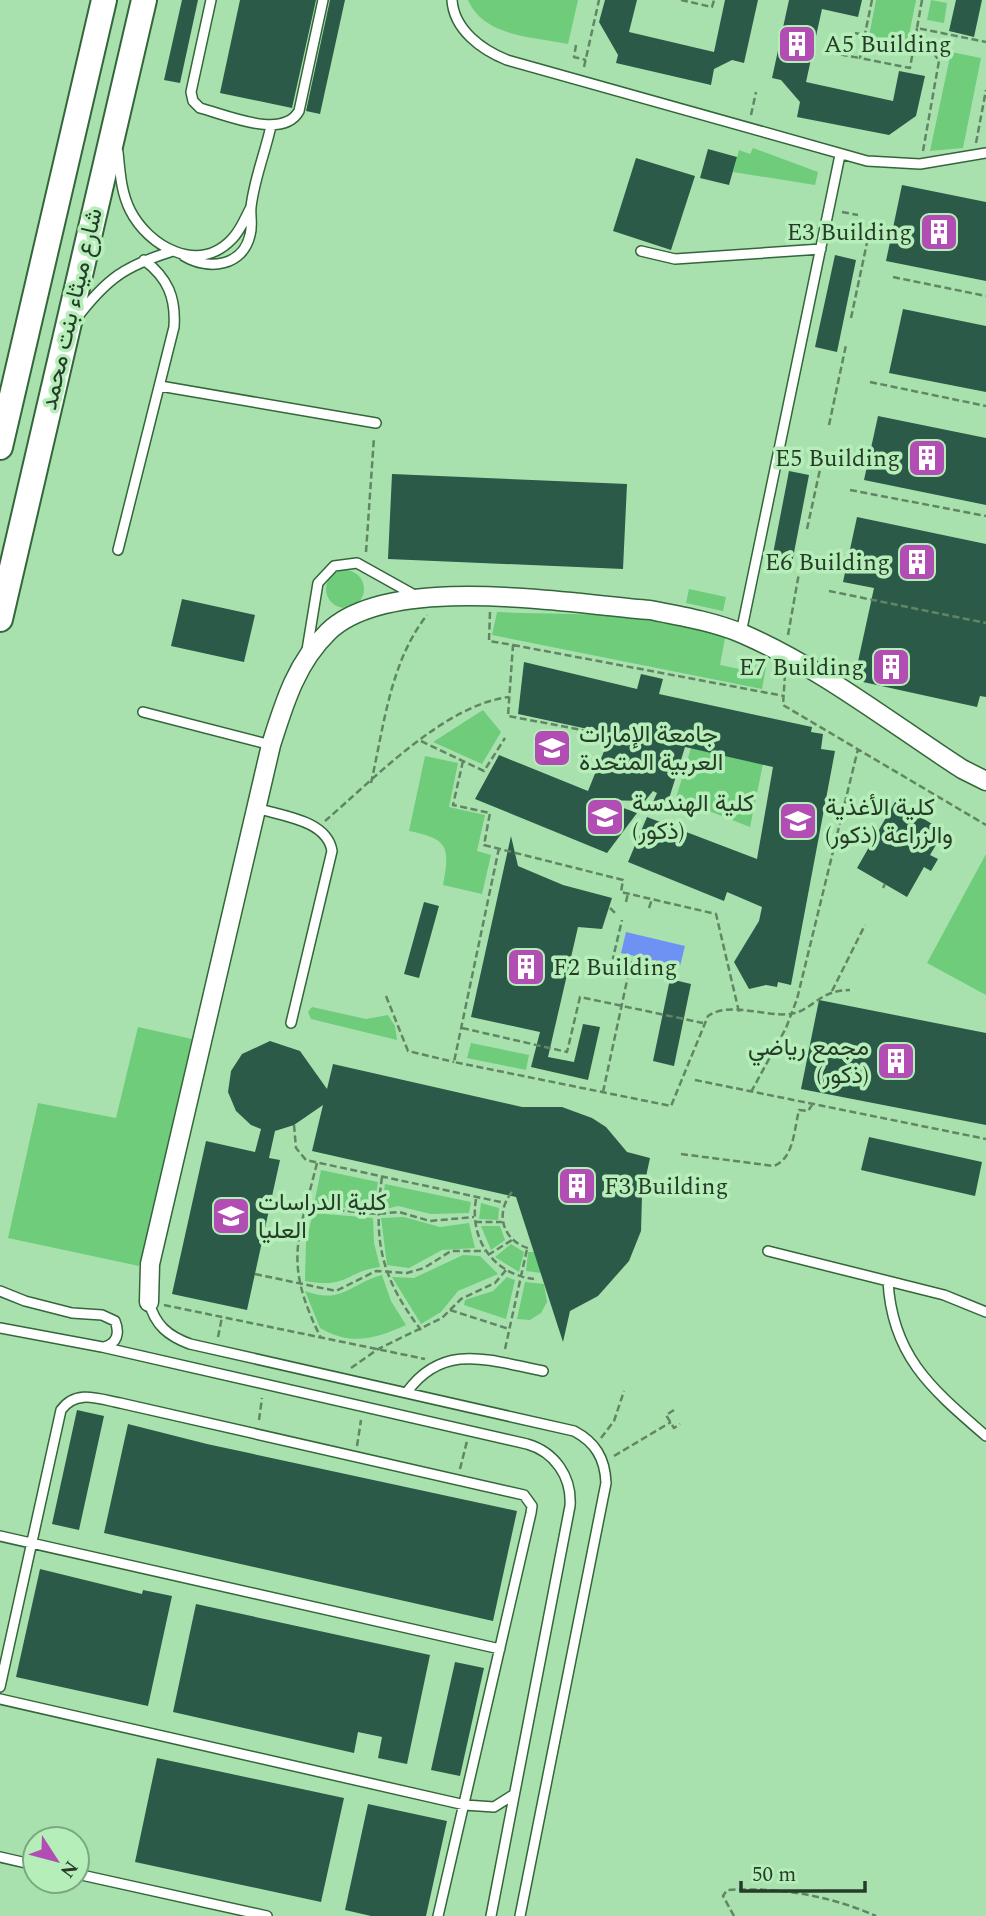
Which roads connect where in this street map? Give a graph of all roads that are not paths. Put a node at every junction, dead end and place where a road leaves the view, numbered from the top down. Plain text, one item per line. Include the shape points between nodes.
1 (104, 0) edge
2 (144, 0) edge
3 (211, 0) edge
4 (323, 0) edge
5 (452, 0) edge
6 (115, 124) junction
7 (271, 126) junction
8 (986, 153) edge
9 (840, 155) junction
10 (251, 207) junction
11 (821, 249) junction
12 (640, 251) dead end
13 (170, 252) junction
14 (183, 255) junction
15 (144, 260) junction
16 (66, 333) junction
17 (160, 386) junction
18 (376, 423) road end
19 (0, 447) edge
20 (118, 550) dead end
21 (420, 597) junction
22 (0, 619) edge
23 (741, 633) junction
24 (303, 662) junction
25 (143, 712) dead end
26 (271, 746) junction
27 (986, 781) edge
28 (256, 808) junction
29 (291, 1023) dead end
30 (768, 1251) dead end
31 (888, 1281) junction
32 (0, 1291) edge
33 (149, 1302) joint
34 (986, 1311) edge
35 (0, 1328) edge
36 (102, 1348) junction
37 (543, 1371) dead end
38 (407, 1392) junction
39 (986, 1436) edge
40 (0, 1536) edge
41 (33, 1543) junction
42 (500, 1649) junction
43 (0, 1687) edge
44 (0, 1699) edge
45 (513, 1795) junction
46 (465, 1805) junction
47 (0, 1857) edge
48 (21, 1862) edge
49 (91, 1877) edge
50 (267, 1916) edge
51 (438, 1916) edge
52 (491, 1916) edge
53 (520, 1916) edge

1 - 19 main road, شارع ميثاء بنت محمد
2 - 6 main road, شارع ميثاء بنت محمد
3 - 7 lane via 191,92 193,101 201,108
4 - 7 lane via 299,111 284,125
5 - 9 lane via 461,25 489,52
6 - 13 lane via 121,184 130,210 146,232
6 - 16 main road, شارع ميثاء بنت محمد
7 - 10 lane
8 - 9 lane via 920,164
9 - 11 lane
10 - 14 lane via 228,243 203,254
10 - 14 lane via 250,238 231,261 206,265
11 - 12 lane via 675,259
11 - 23 lane
13 - 14 lane
13 - 15 lane
15 - 16 lane via 108,280
15 - 17 lane via 166,282 176,312
16 - 22 main road, شارع ميثاء بنت محمد
17 - 18 lane
17 - 20 lane
21 - 23 street via 650,610
21 - 24 street via 377,604 353,615 329,631
21 - 24 lane via 365,566 341,563 322,576
23 - 27 street via 786,656
24 - 26 street via 286,696
25 - 26 lane
26 - 28 street
28 - 29 lane via 317,827 328,837 331,858
28 - 33 street via 150,1264
30 - 31 lane
31 - 34 lane via 944,1294
31 - 39 lane via 894,1322 910,1360 930,1387
32 - 36 lane via 72,1313 109,1317 115,1321 117,1335
33 - 38 lane via 153,1317 175,1338
35 - 36 lane
36 - 45 lane via 527,1444 554,1460 567,1481 570,1506
37 - 38 lane via 468,1358 442,1362 422,1374
38 - 53 lane via 574,1431 594,1446 603,1462 604,1493
40 - 41 lane
41 - 42 lane
41 - 42 lane via 61,1410 73,1398 89,1397 458,1479 518,1493 532,1506
41 - 43 lane
42 - 46 lane
44 - 46 lane
45 - 46 lane via 494,1807
45 - 52 lane
46 - 51 lane
47 - 48 lane
49 - 50 lane

